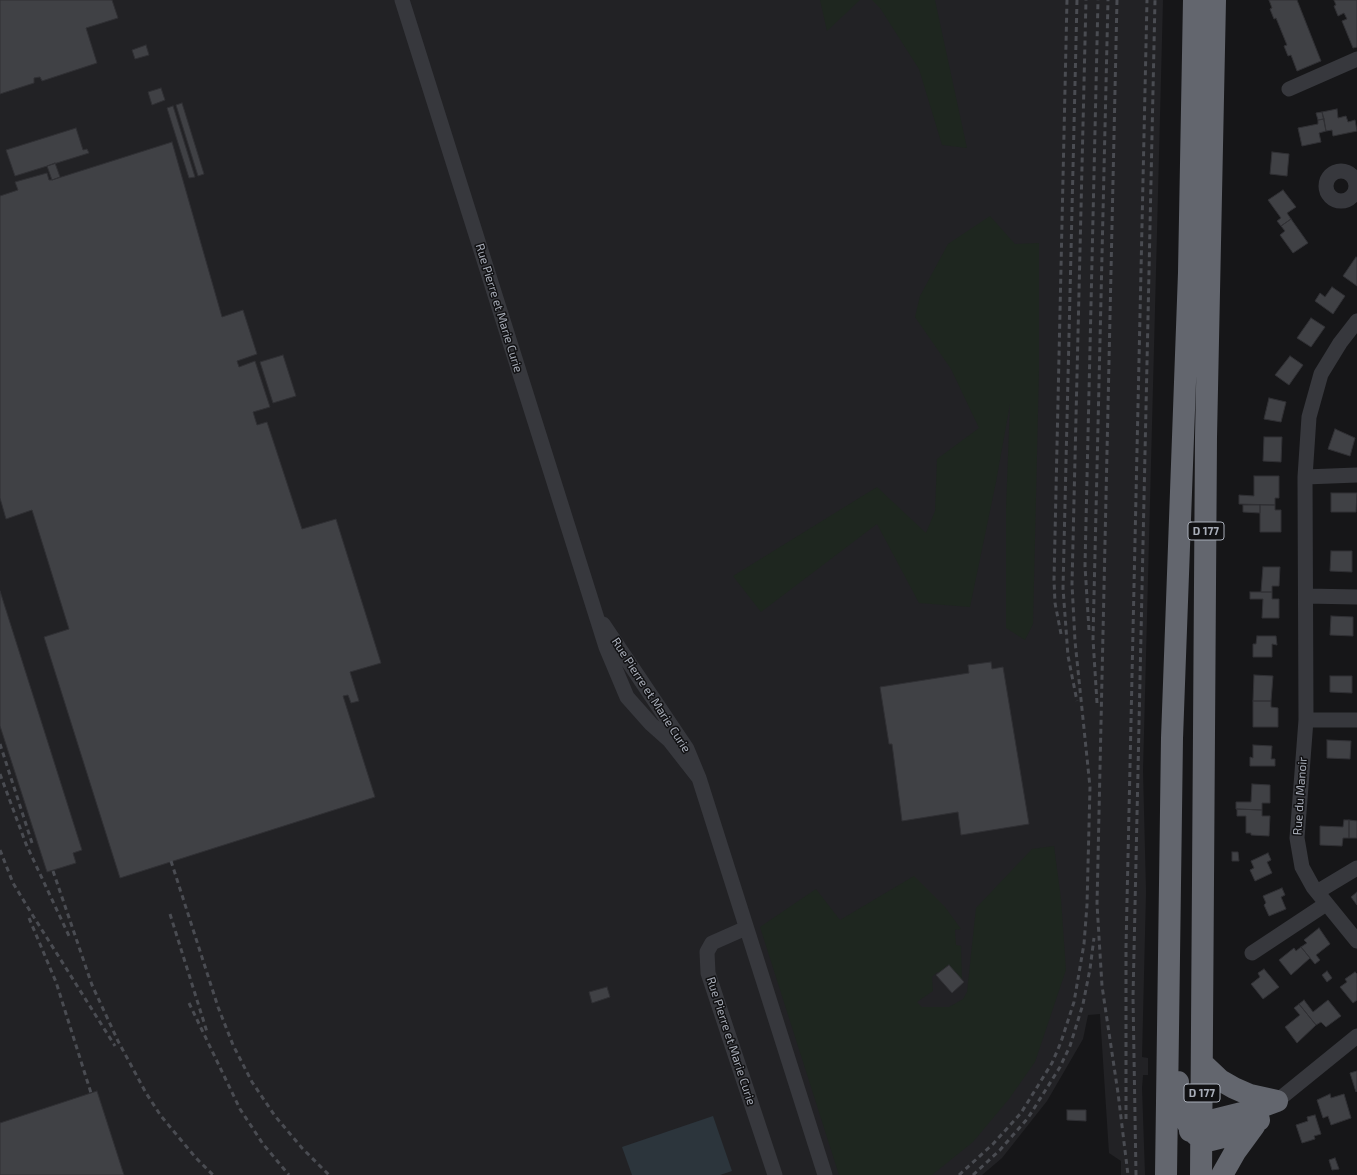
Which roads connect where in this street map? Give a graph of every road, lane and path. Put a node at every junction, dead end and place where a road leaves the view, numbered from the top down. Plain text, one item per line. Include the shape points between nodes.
1 (402, 0) edge
2 (1194, 0) edge
3 (1215, 0) edge
4 (1357, 59) edge
5 (1289, 89) dead end
6 (1355, 326) edge
7 (1357, 475) edge
8 (1305, 477) junction
9 (1306, 596) junction
10 (1357, 597) edge
11 (597, 616) junction
12 (1306, 720) junction
13 (1357, 720) edge
14 (1172, 738) junction
15 (699, 778) junction
16 (1357, 868) edge
17 (1317, 892) junction
18 (1326, 904) junction
19 (746, 928) junction
20 (1357, 941) edge
21 (1252, 953) dead end
22 (1357, 1036) edge
23 (1202, 1063) junction
24 (1277, 1101) junction
25 (1259, 1120) junction
26 (1198, 1131) junction
27 (775, 1175) edge
28 (826, 1175) edge
29 (1168, 1175) edge
30 (1201, 1175) edge
31 (1222, 1175) edge

1 - 11 street, Rue Pierre et Marie Curie
2 - 14 highway, D 177 via 1189,281
3 - 23 highway, D 177 via 1206,437
4 - 5 street
6 - 8 street, Rue du Manoir via 1322,374 1309,417
7 - 8 street
8 - 9 street, Rue du Manoir
9 - 10 street
9 - 12 street, Rue du Manoir
11 - 15 street, Rue Pierre et Marie Curie via 679,736
11 - 15 street, Rue Pierre et Marie Curie via 606,647 627,697 670,741
12 - 13 street
12 - 17 street, Rue du Manoir via 1296,838 1302,867
14 - 26 highway via 1178,1098 1181,1110
14 - 29 highway
15 - 19 street, Rue Pierre et Marie Curie
16 - 17 street
17 - 18 street, Rue du Manoir
18 - 20 street, Rue du Manoir
18 - 21 street
19 - 27 street, Rue Pierre et Marie Curie via 712,943 707,952 708,973
19 - 28 street, Rue Pierre et Marie Curie
22 - 24 street
23 - 24 highway via 1220,1080 1234,1088 1250,1095
23 - 26 highway, D 177
24 - 25 highway
24 - 26 highway
25 - 26 highway via 1221,1138
25 - 31 highway via 1238,1147
26 - 29 highway via 1178,1147
26 - 30 highway, D 177

